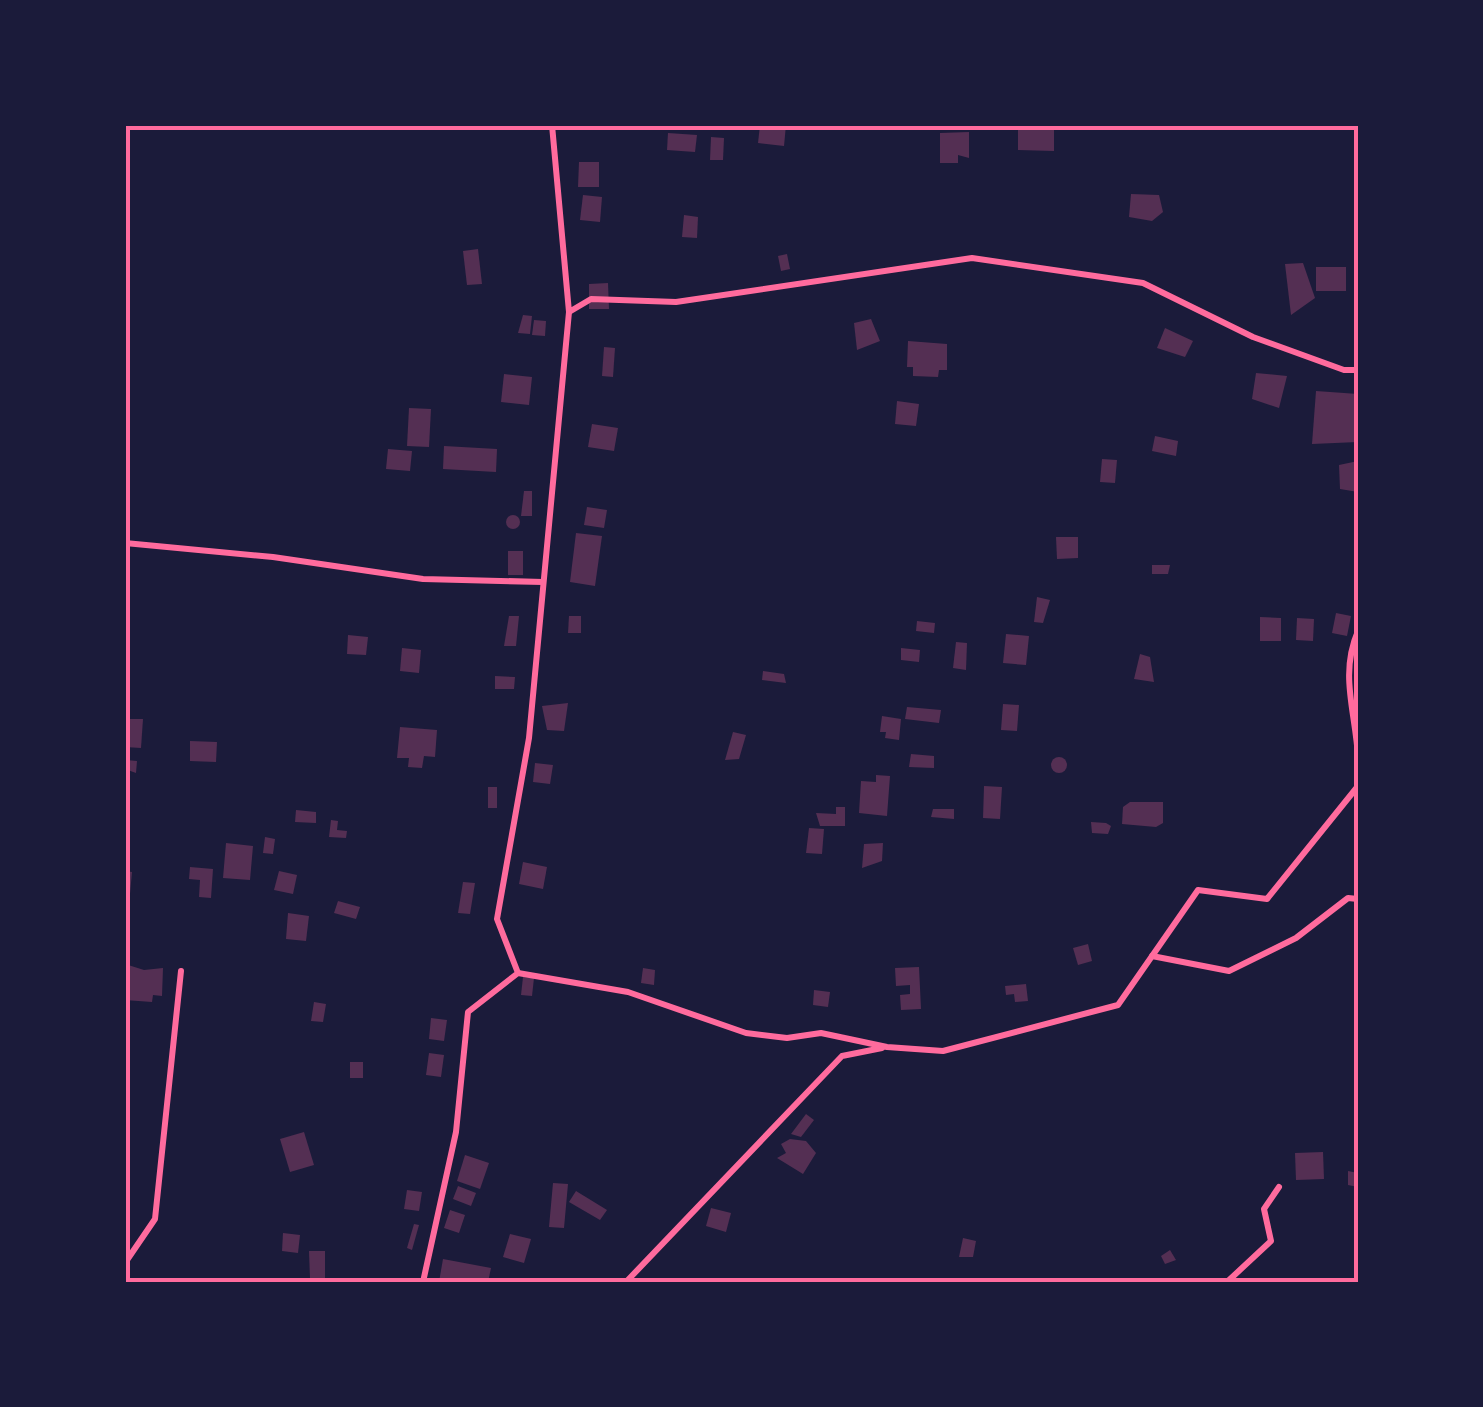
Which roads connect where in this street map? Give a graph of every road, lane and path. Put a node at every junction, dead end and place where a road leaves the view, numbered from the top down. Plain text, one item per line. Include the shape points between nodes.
1 (552, 125) edge
2 (1358, 157) edge
3 (569, 312) junction
4 (1358, 352) edge
5 (1358, 370) edge
6 (125, 543) edge
7 (542, 582) junction
8 (1358, 631) edge
9 (1358, 758) edge
10 (1358, 786) edge
11 (1358, 899) edge
12 (1152, 956) junction
13 (180, 971) dead end
14 (518, 973) junction
15 (888, 1048) junction
16 (1279, 1187) dead end
17 (125, 1263) edge
18 (423, 1282) edge
19 (626, 1282) edge
20 (1228, 1282) edge

1 - 3 street
2 - 4 street
3 - 5 street via 591,299 676,302 972,258 1143,283 1253,337
3 - 7 street
6 - 7 street via 422,579
7 - 14 street via 530,738 497,919
8 - 9 street via 1346,675
10 - 12 street via 1267,899 1198,890
11 - 12 street via 1348,898 1296,938 1229,972
12 - 15 street via 1118,1005 943,1051
13 - 17 street via 154,1219
14 - 15 street via 628,992 746,1033 820,1033
14 - 18 street via 468,1012 456,1132
15 - 19 street via 842,1056
16 - 20 street via 1264,1209 1272,1241

